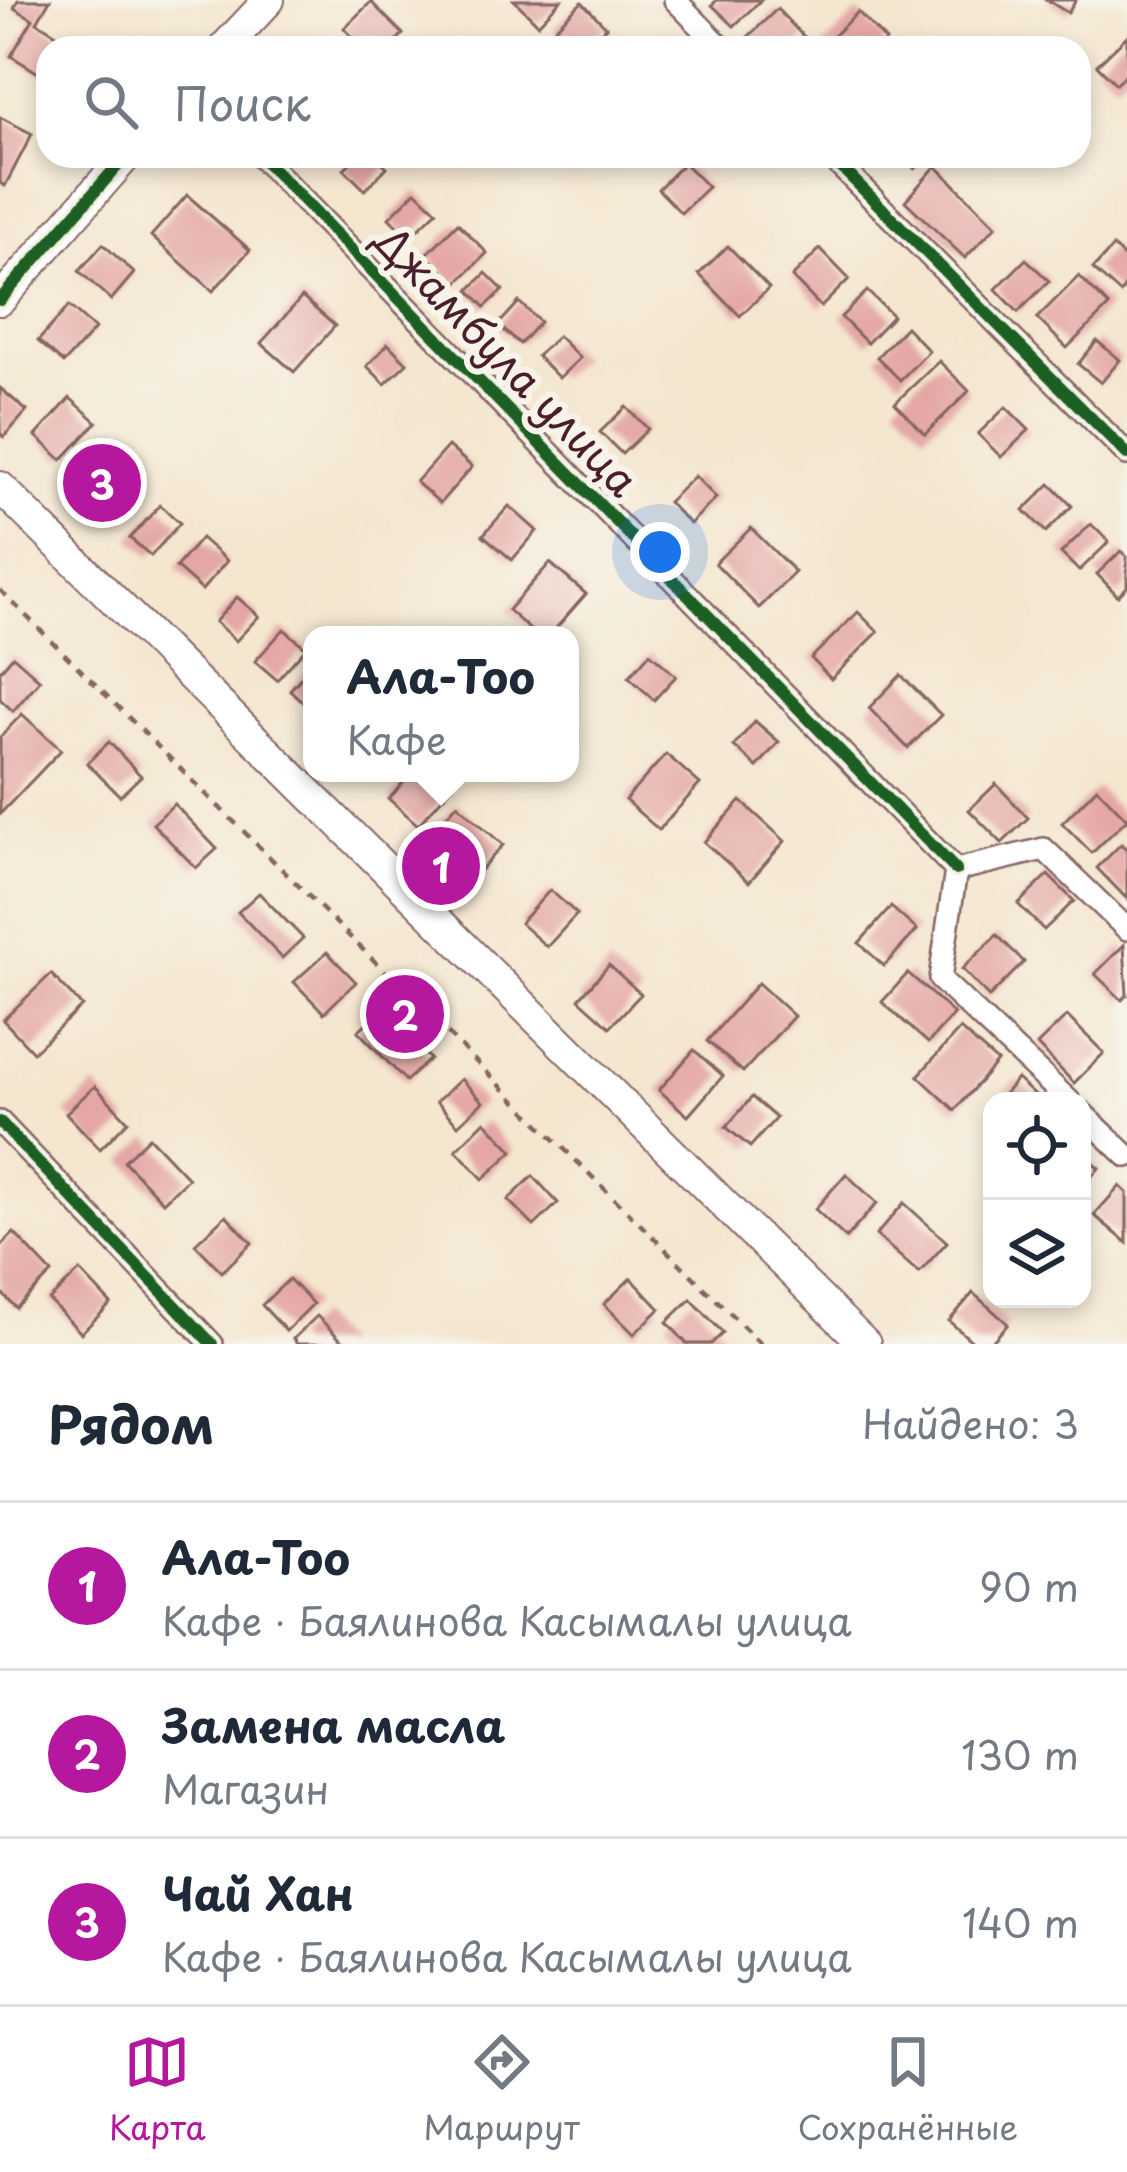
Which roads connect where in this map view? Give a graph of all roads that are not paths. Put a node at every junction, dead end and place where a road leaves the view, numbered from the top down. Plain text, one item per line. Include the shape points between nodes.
1 (269, 0) edge
2 (674, 0) edge
3 (235, 36) edge
4 (710, 36) edge
5 (116, 168) edge
6 (272, 168) edge
7 (842, 168) edge
8 (0, 300) edge
9 (1127, 454) edge
10 (0, 488) edge
11 (956, 870) junction
12 (1127, 929) edge
13 (1059, 1092) edge
14 (1091, 1122) edge
15 (0, 1123) edge
16 (1127, 1156) edge
17 (212, 1344) edge
18 (865, 1344) edge

1 - 3 main road
2 - 4 street
5 - 8 main road
6 - 11 street, Джамбула улица
7 - 9 street
10 - 18 main road
11 - 12 street via 1043,849
11 - 13 street via 940,979
14 - 16 street
15 - 17 street

